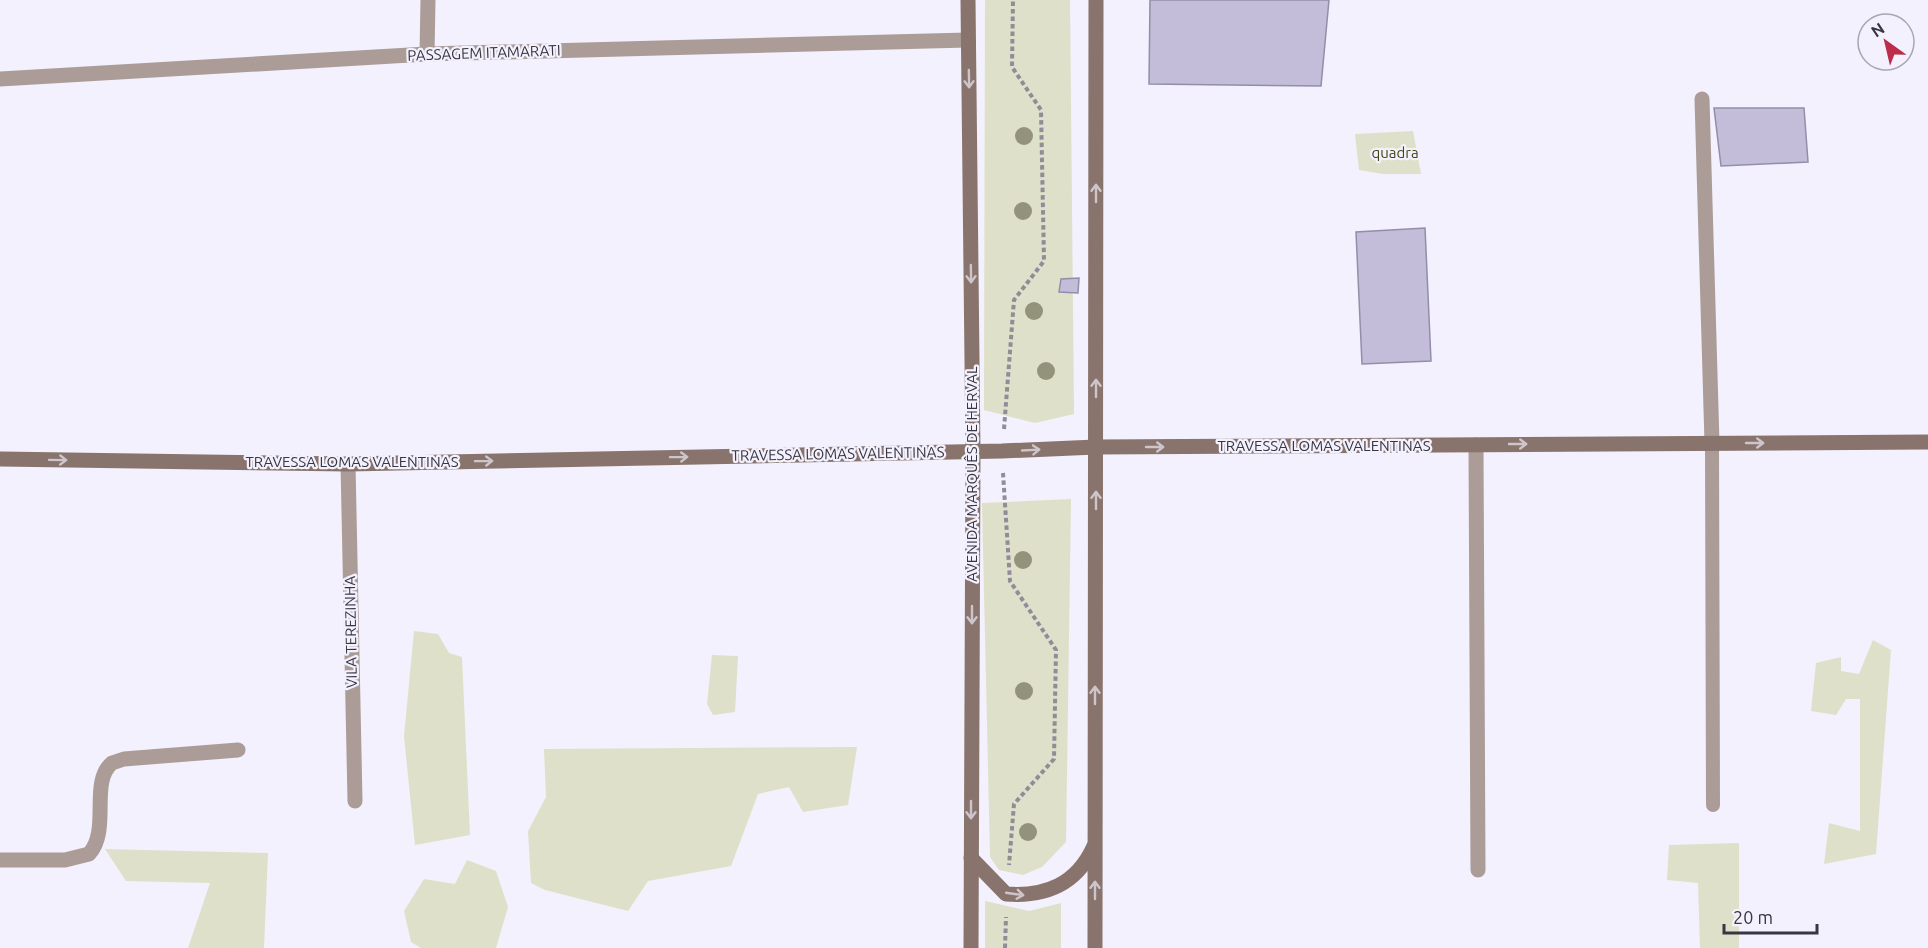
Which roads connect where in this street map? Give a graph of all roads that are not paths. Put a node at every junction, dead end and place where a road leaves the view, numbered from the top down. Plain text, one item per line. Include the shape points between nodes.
1 (428, 0) edge
2 (968, 0) edge
3 (1096, 0) edge
4 (968, 40) junction
5 (427, 54) junction
6 (0, 79) edge
7 (1702, 99) dead end
8 (1928, 442) edge
9 (1712, 443) junction
10 (1476, 445) junction
11 (1096, 447) junction
12 (973, 451) junction
13 (0, 459) edge
14 (348, 464) junction
15 (238, 750) dead end
16 (355, 801) dead end
17 (1713, 805) dead end
18 (1095, 844) junction
19 (971, 858) junction
20 (0, 860) edge
21 (1478, 870) dead end
22 (971, 948) edge
23 (1095, 948) edge

1 - 5 street
2 - 4 main road, AVENIDA MARQUÊS DE HERVAL
11 -> 3 main road
4 - 5 street, PASSAGEM ITAMARATI
4 -> 12 main road, AVENIDA MARQUÊS DE HERVAL
5 - 6 street, PASSAGEM ITAMARATI
7 - 9 street
9 -> 8 main road, TRAVESSA LOMAS VALENTINAS
10 -> 9 main road, TRAVESSA LOMAS VALENTINAS
9 - 17 lane
11 -> 10 main road, TRAVESSA LOMAS VALENTINAS
10 - 21 street
12 -> 11 main road, TRAVESSA LOMAS VALENTINAS
18 -> 11 main road
14 -> 12 main road, TRAVESSA LOMAS VALENTINAS
12 -> 19 main road, AVENIDA MARQUÊS DE HERVAL
13 -> 14 main road, TRAVESSA LOMAS VALENTINAS
14 - 16 street, VILA TEREZINHA
15 - 20 street via 112,763 102,778 98,840 89,854 65,860
19 -> 18 main road via 1006,894 1028,896 1051,891 1066,882 1084,864
23 -> 18 main road
19 - 22 main road, AVENIDA MARQUÊS DE HERVAL

